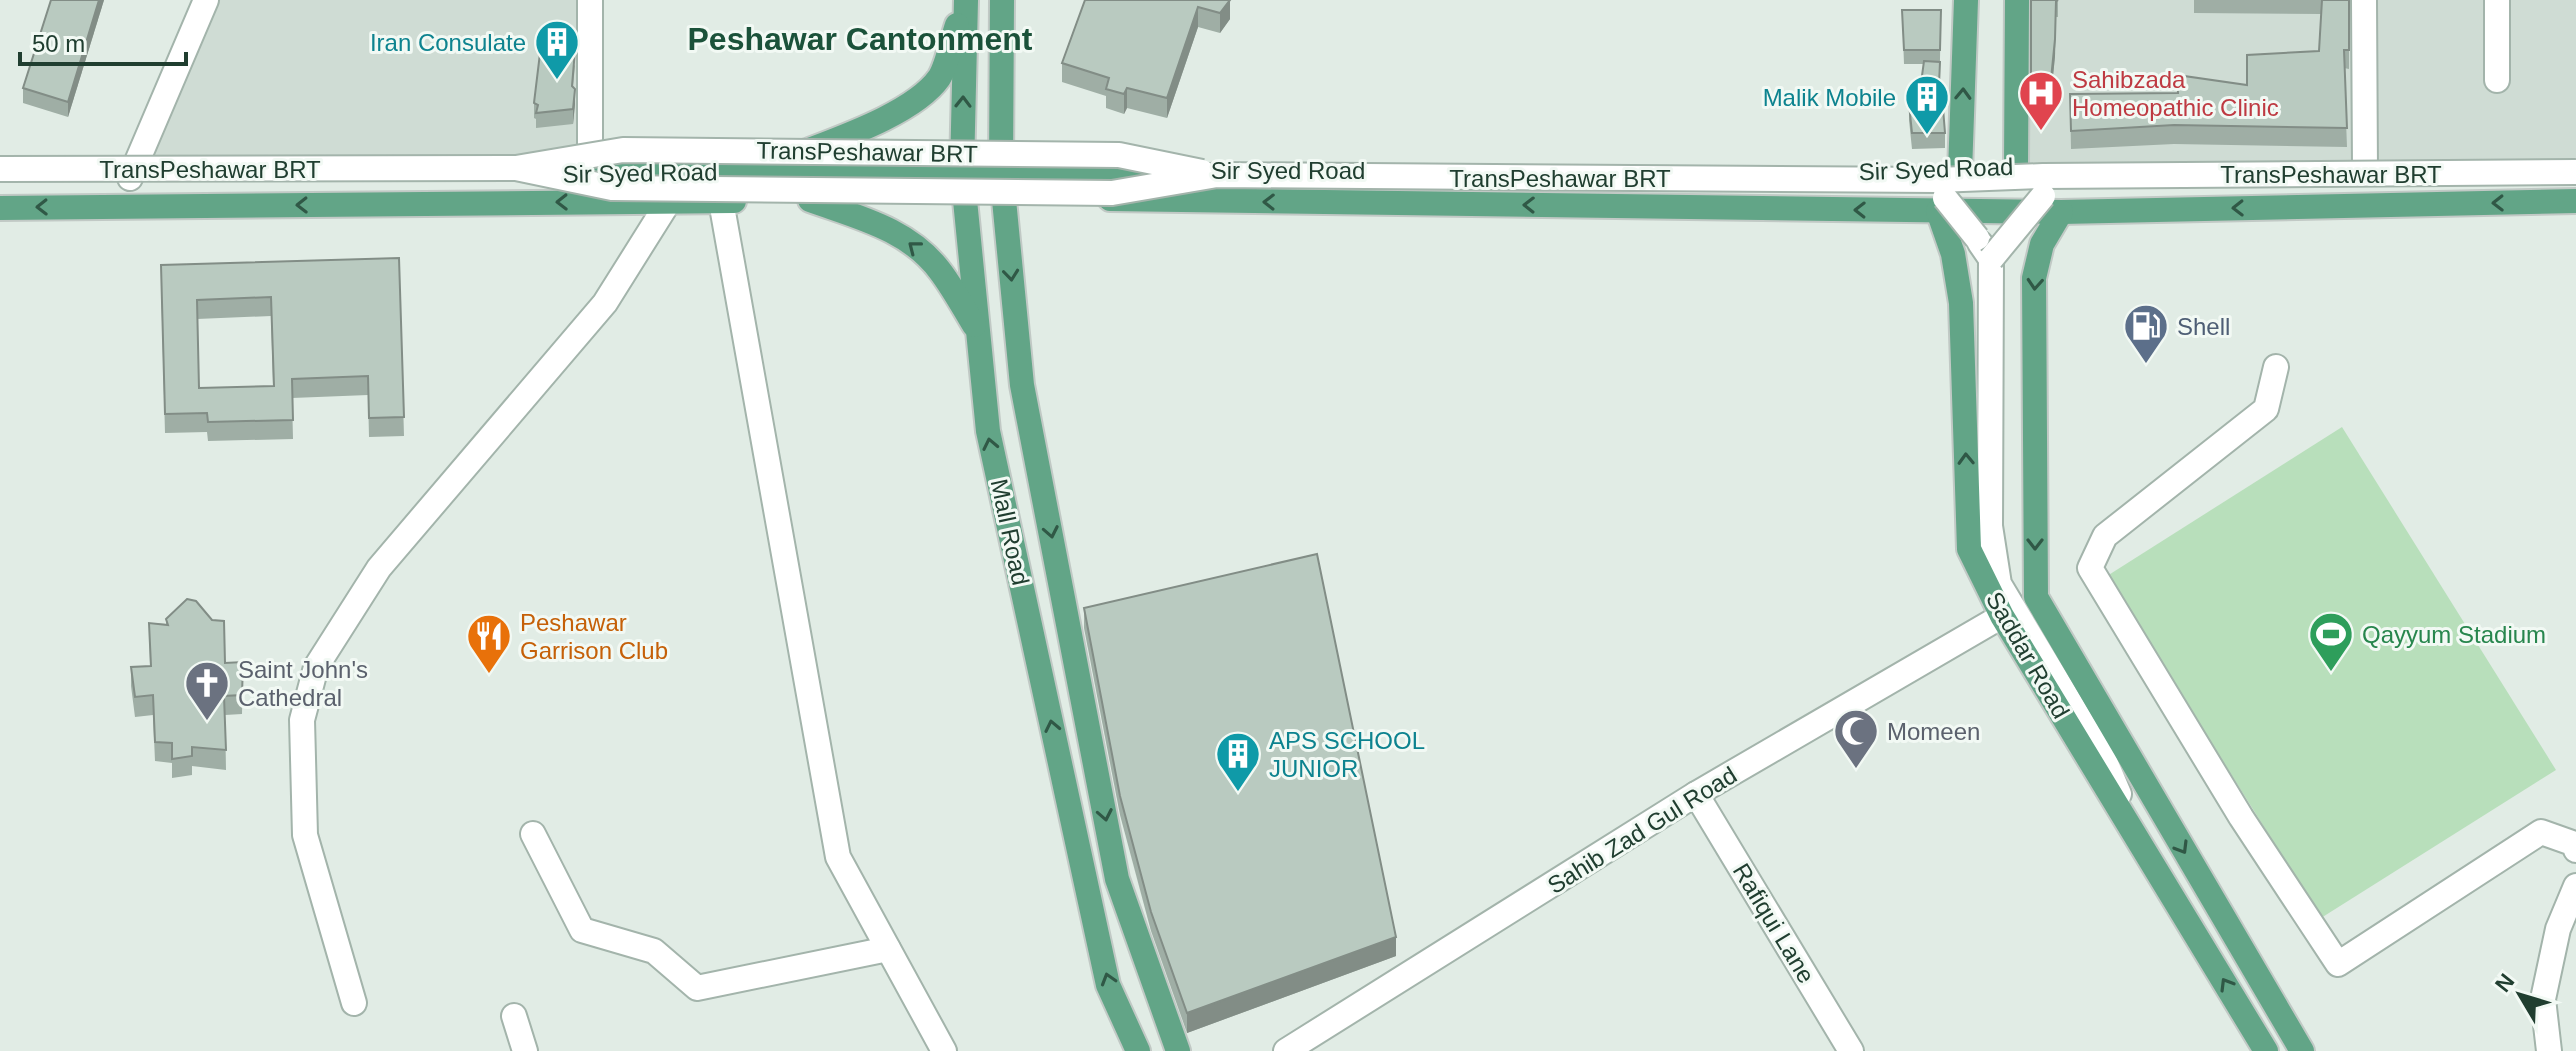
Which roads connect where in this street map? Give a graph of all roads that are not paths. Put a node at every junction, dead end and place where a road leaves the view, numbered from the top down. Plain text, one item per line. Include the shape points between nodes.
1 (206, 0) edge
2 (590, 0) edge
3 (966, 0) edge
4 (1002, 0) edge
5 (1966, 0) edge
6 (2017, 0) edge
7 (2364, 0) edge
8 (2497, 0) edge
9 (2497, 80) dead end
10 (2576, 165) edge
11 (2016, 166) junction
12 (2151, 167) junction
13 (516, 168) junction
14 (0, 169) edge
15 (1001, 169) junction
16 (2365, 169) junction
17 (962, 170) junction
18 (1563, 171) junction
19 (745, 172) junction
20 (1960, 172) junction
21 (2576, 172) edge
22 (590, 173) junction
23 (1217, 175) junction
24 (2087, 176) junction
25 (0, 178) edge
26 (130, 178) junction
27 (1903, 180) junction
28 (965, 198) junction
29 (1004, 198) junction
30 (810, 200) junction
31 (669, 201) junction
32 (721, 201) junction
33 (2576, 201) edge
34 (1563, 206) junction
35 (0, 208) edge
36 (2151, 210) junction
37 (1938, 211) junction
38 (2061, 212) junction
39 (1991, 259) junction
40 (978, 330) junction
41 (2276, 367) dead end
42 (2002, 616) junction
43 (2104, 759) junction
44 (1696, 794) junction
45 (2157, 806) junction
46 (2133, 829) junction
47 (533, 834) dead end
48 (2576, 850) edge
49 (2576, 886) edge
50 (888, 949) junction
51 (354, 1003) dead end
52 (514, 1016) dead end
53 (525, 1051) edge
54 (944, 1051) edge
55 (1138, 1051) edge
56 (1178, 1051) edge
57 (1286, 1051) edge
58 (1851, 1051) edge
59 (2266, 1051) edge
60 (2302, 1051) edge
61 (2549, 1051) edge

1 - 26 street
2 - 22 street
17 -> 3 main road, Mall Road
3 - 19 main road via 940,77 911,104 856,131
4 - 15 main road, Mall Road
20 -> 5 main road
6 - 11 main road
7 - 16 street
8 - 9 street
10 - 16 main road, Sir Syed Road
11 - 12 main road, Sir Syed Road
11 - 20 main road, Sir Syed Road
12 - 16 main road, Sir Syed Road
12 - 36 main road
13 - 14 street, TransPeshawar BRT, bridge
13 - 23 street, TransPeshawar BRT, bridge via 623,150 1119,155
13 - 23 street, TransPeshawar BRT, bridge via 612,188 1067,193 1112,193
15 - 17 main road, Sir Syed Road
15 - 18 main road, Sir Syed Road
15 - 29 main road, Mall Road
17 - 19 main road, Sir Syed Road
17 - 28 main road, Mall Road
18 - 20 main road, Sir Syed Road
18 - 34 main road
19 - 22 main road, Sir Syed Road
21 - 24 street, TransPeshawar BRT, bridge
22 - 26 main road, Sir Syed Road
23 - 27 street, TransPeshawar BRT, bridge
24 - 27 street, TransPeshawar BRT, bridge
24 - 39 street, TransPeshawar BRT, bridge via 2043,196
25 - 26 main road, Sir Syed Road
27 - 39 street, TransPeshawar BRT, bridge via 1945,198
28 - 29 main road, Sir Syed Road
28 - 30 main road, Sir Syed Road
28 - 40 main road, Mall Road
34 -> 29 main road, Sir Syed Road
29 -> 56 main road, Mall Road via 1022,385 1117,879
30 - 32 main road, Sir Syed Road
40 -> 30 main road via 939,269 917,247 887,228
31 - 32 main road, Sir Syed Road
31 -> 35 main road, Sir Syed Road
31 - 51 street via 605,303 379,568 316,667 302,720 305,835
32 - 50 street via 838,857
33 -> 36 main road, Sir Syed Road
37 -> 34 main road, Sir Syed Road
36 - 38 main road, Sir Syed Road
37 - 38 main road, Sir Syed Road
42 -> 37 main road, Saddar Road via 1969,549 1961,303 1953,254
38 -> 45 main road, Saddar Road via 2042,244 2034,278 2036,597
39 - 43 street via 1990,526 1999,584
55 -> 40 main road, Mall Road via 1108,985 988,431
41 - 48 street via 2266,409 2105,536 2090,568 2241,817 2338,964 2541,832 2575,844
42 - 44 street, Sahib Zad Gul Road
42 - 46 main road, Saddar Road
43 - 45 street
43 - 46 street
44 - 57 street, Sahib Zad Gul Road
44 - 58 street, Rafiqui Lane
45 -> 60 main road, Saddar Road
59 -> 46 main road, Saddar Road
47 - 50 street via 582,930 654,951 697,988
49 - 61 street via 2558,929 2543,999
50 - 54 street
52 - 53 street

